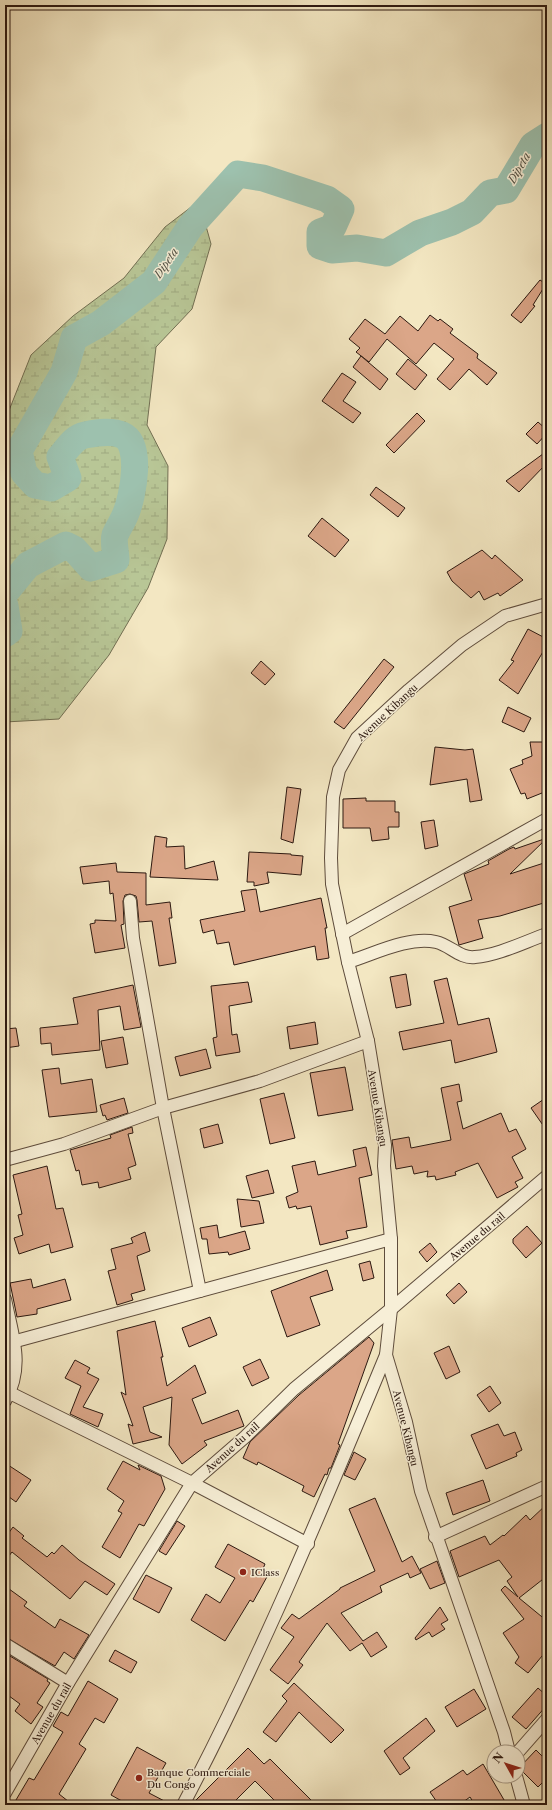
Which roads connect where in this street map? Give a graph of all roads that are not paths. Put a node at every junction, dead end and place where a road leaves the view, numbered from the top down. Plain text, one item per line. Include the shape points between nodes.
1 (547, 604) edge
2 (547, 819) edge
3 (130, 901) dead end
4 (342, 934) junction
5 (547, 934) edge
6 (348, 962) junction
7 (368, 1041) junction
8 (163, 1108) junction
9 (5, 1160) edge
10 (547, 1176) edge
11 (391, 1239) junction
12 (200, 1291) junction
13 (5, 1298) edge
14 (391, 1309) junction
15 (9, 1343) edge
16 (386, 1355) junction
17 (7, 1397) edge
18 (192, 1483) junction
19 (547, 1486) edge
20 (435, 1536) junction
21 (308, 1544) junction
22 (5, 1644) edge
23 (68, 1683) junction
24 (547, 1719) edge
25 (507, 1744) edge
26 (525, 1744) edge
27 (518, 1784) edge
28 (5, 1793) edge
29 (183, 1805) edge
30 (524, 1805) edge

1 - 4 street, Avenue Kibangu via 505,616 462,645 357,738 339,770 333,797 330,858 332,884
2 - 4 street
3 - 8 street via 133,938
4 - 6 street, Avenue Kibangu
5 - 6 street via 473,958 460,955 435,942 420,942 406,943
6 - 7 street, Avenue Kibangu
7 - 8 street via 260,1081
7 - 11 street, Avenue Kibangu via 385,1145 384,1166
8 - 9 street via 64,1144
8 - 12 street
10 - 14 street, Avenue du rail
11 - 12 street
11 - 14 street, Avenue Kibangu
12 - 15 street
13 - 15 street
14 - 16 street, Avenue Kibangu
14 - 18 street, Avenue du rail via 294,1389 245,1437
15 - 17 street via 17,1359 15,1377
16 - 20 street, Avenue Kibangu
16 - 21 street
17 - 18 street
18 - 21 street
18 - 23 street, Avenue du rail
19 - 20 street
20 - 25 street, Avenue Kibangu
21 - 29 street via 243,1686
22 - 23 street
23 - 28 street, Avenue du rail
24 - 26 street
27 - 30 street

